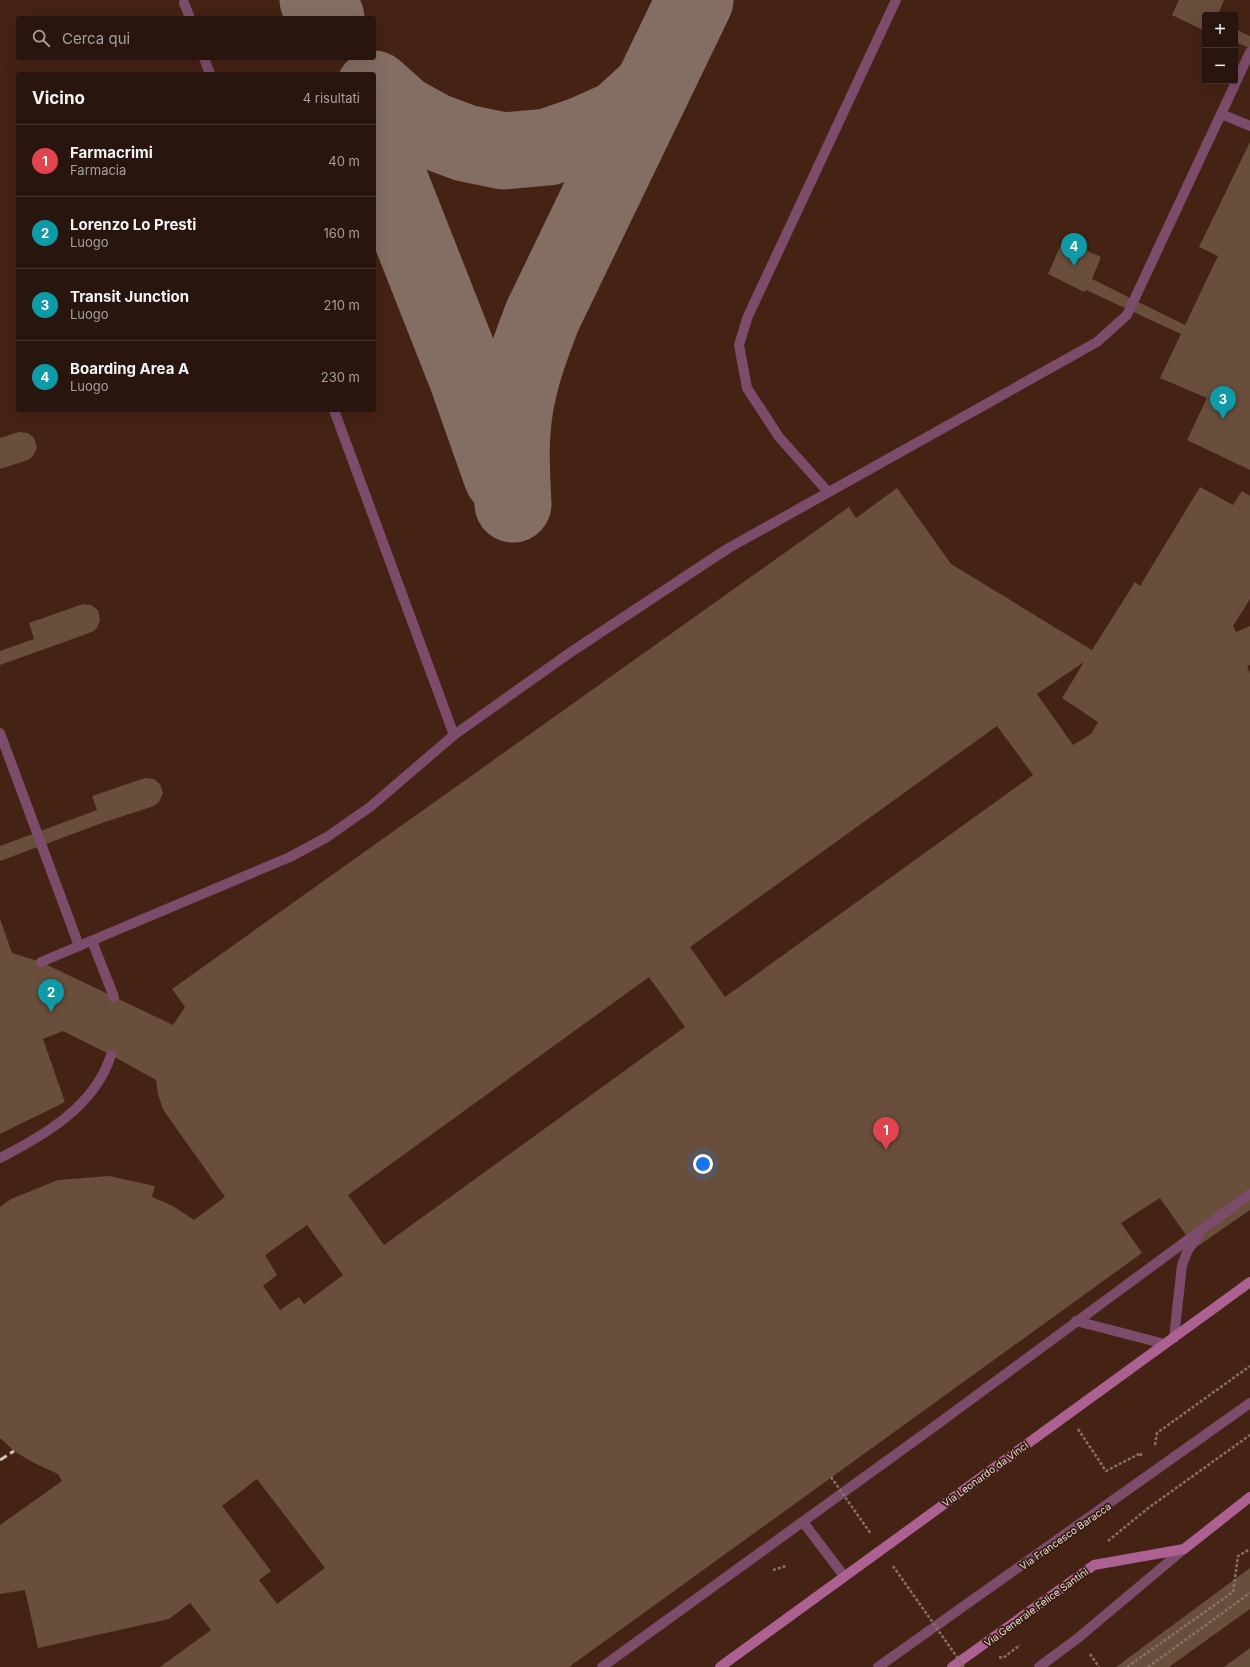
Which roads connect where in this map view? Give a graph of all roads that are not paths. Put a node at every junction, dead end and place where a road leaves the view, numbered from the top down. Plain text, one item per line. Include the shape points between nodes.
1 (896, 0) edge
2 (186, 1) edge
3 (190, 16) edge
4 (1250, 52) edge
5 (205, 60) edge
6 (209, 72) edge
7 (1221, 114) junction
8 (1250, 126) edge
9 (335, 412) edge
10 (828, 492) junction
11 (0, 732) edge
12 (454, 735) junction
13 (92, 941) junction
14 (79, 946) junction
15 (42, 962) dead end
16 (114, 998) dead end
17 (111, 1055) dead end
18 (0, 1158) edge
19 (1250, 1194) edge
20 (1206, 1226) junction
21 (1250, 1282) edge
22 (1076, 1322) junction
23 (1169, 1341) junction
24 (1250, 1403) edge
25 (1250, 1498) edge
26 (803, 1522) junction
27 (1184, 1549) junction
28 (844, 1576) junction
29 (602, 1667) edge
30 (720, 1667) edge
31 (878, 1667) edge
32 (952, 1667) edge
33 (1039, 1667) edge

1 - 10 lane via 748,316 740,345 747,388 779,437
2 - 3 lane
4 - 7 lane
5 - 6 lane
7 - 8 lane
7 - 10 lane via 1127,316 1097,342
9 - 12 lane
10 - 12 lane via 721,554 571,652
11 - 14 lane
12 - 13 lane via 370,807 327,837 290,857
13 - 14 lane
13 - 16 lane
14 - 15 lane
17 - 18 lane via 106,1069 86,1100 67,1117
19 - 20 lane
20 - 22 lane
20 - 23 lane via 1188,1250 1182,1265
21 - 23 main road, Via Leonardo da Vinci, bridge
22 - 23 lane
22 - 26 lane
23 - 28 main road, Via Leonardo da Vinci, bridge
24 - 31 lane, Via Francesco Baracca
25 - 27 main road, Via Generale Felice Santini
26 - 28 lane
26 - 29 lane
27 - 32 main road, Via Generale Felice Santini via 1094,1565
27 - 33 lane via 1078,1638
28 - 30 main road, Via Leonardo da Vinci, bridge

